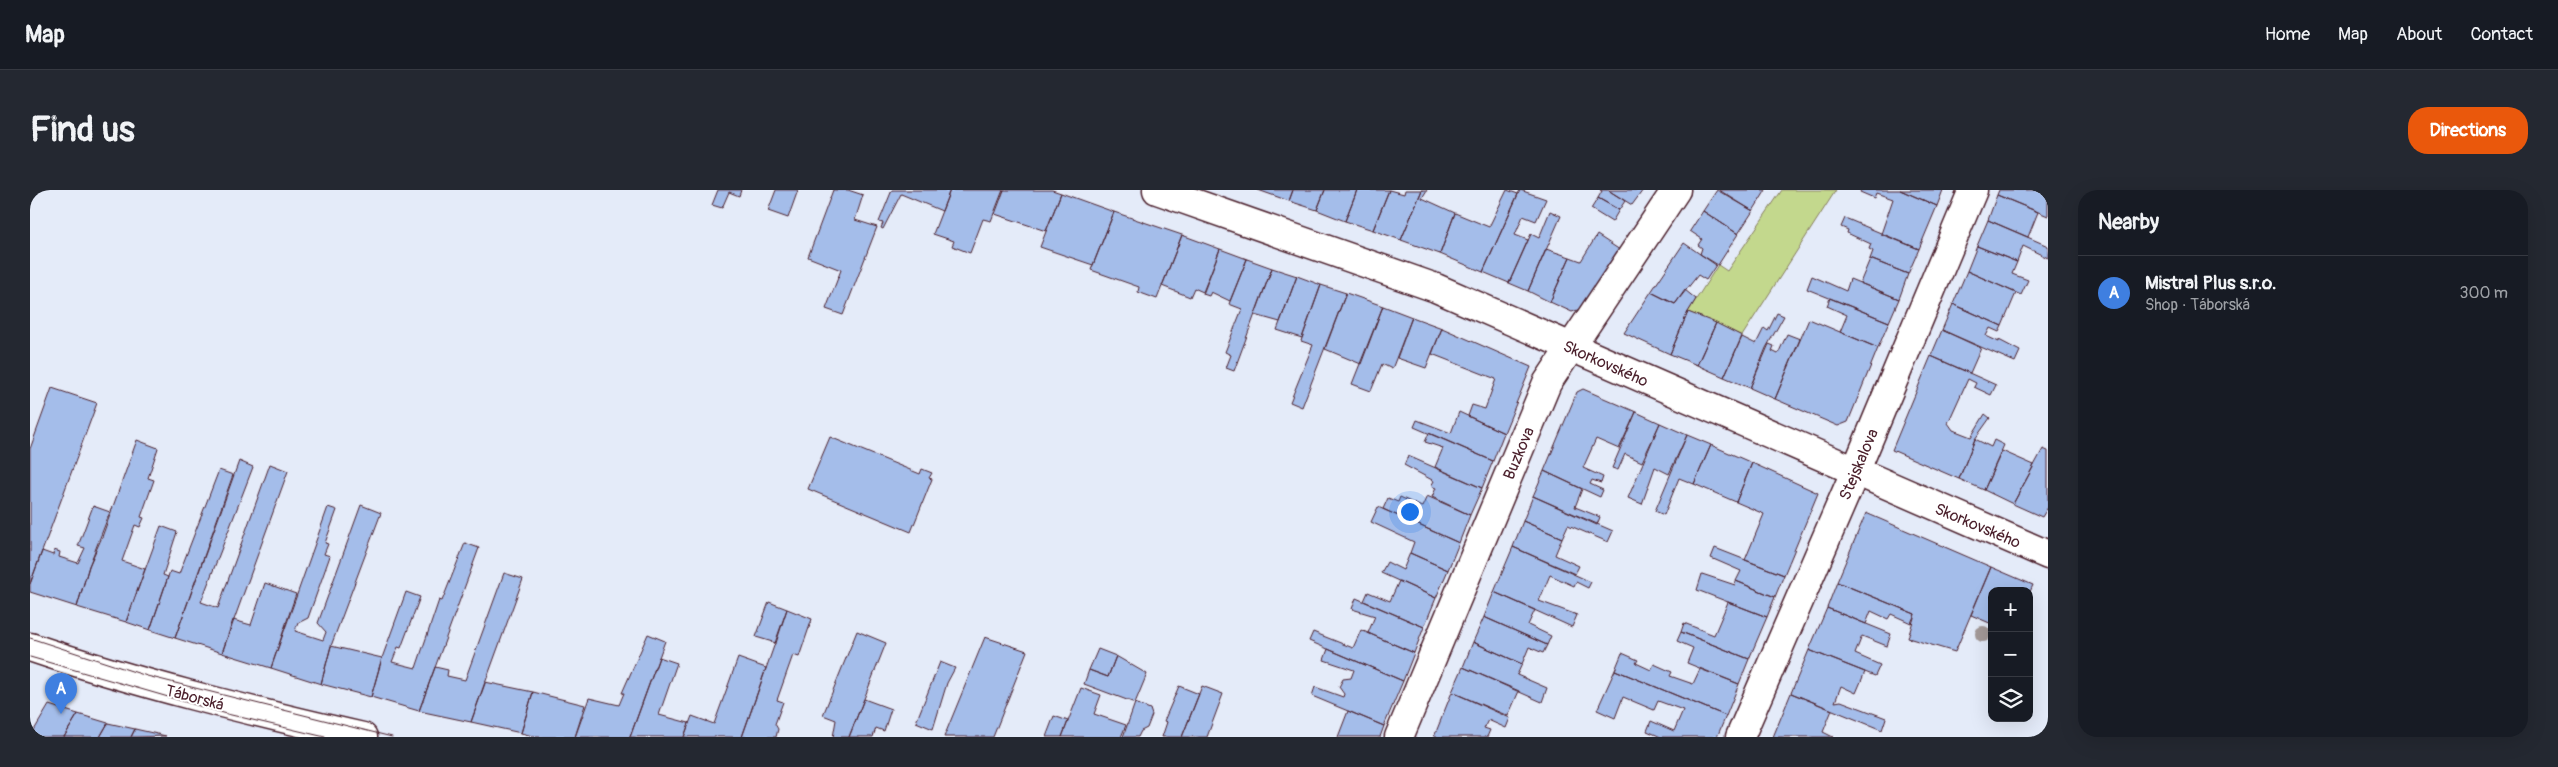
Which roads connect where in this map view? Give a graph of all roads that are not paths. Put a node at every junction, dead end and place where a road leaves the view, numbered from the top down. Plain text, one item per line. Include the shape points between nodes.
1 (1158, 190) edge
2 (1676, 190) edge
3 (1972, 190) edge
4 (1570, 348) junction
5 (1855, 472) junction
6 (2048, 555) edge
7 (30, 647) edge
8 (363, 737) edge
9 (1399, 737) edge
10 (1740, 737) edge

1 - 4 street, Skorkovského via 1436,288
2 - 4 street, Buzkova
3 - 5 street, Stejskalova
4 - 5 street, Skorkovského
4 - 9 street, Buzkova via 1547,383
5 - 6 street, Skorkovského
5 - 10 street, Stejskalova
7 - 8 street, Táborská via 129,679

